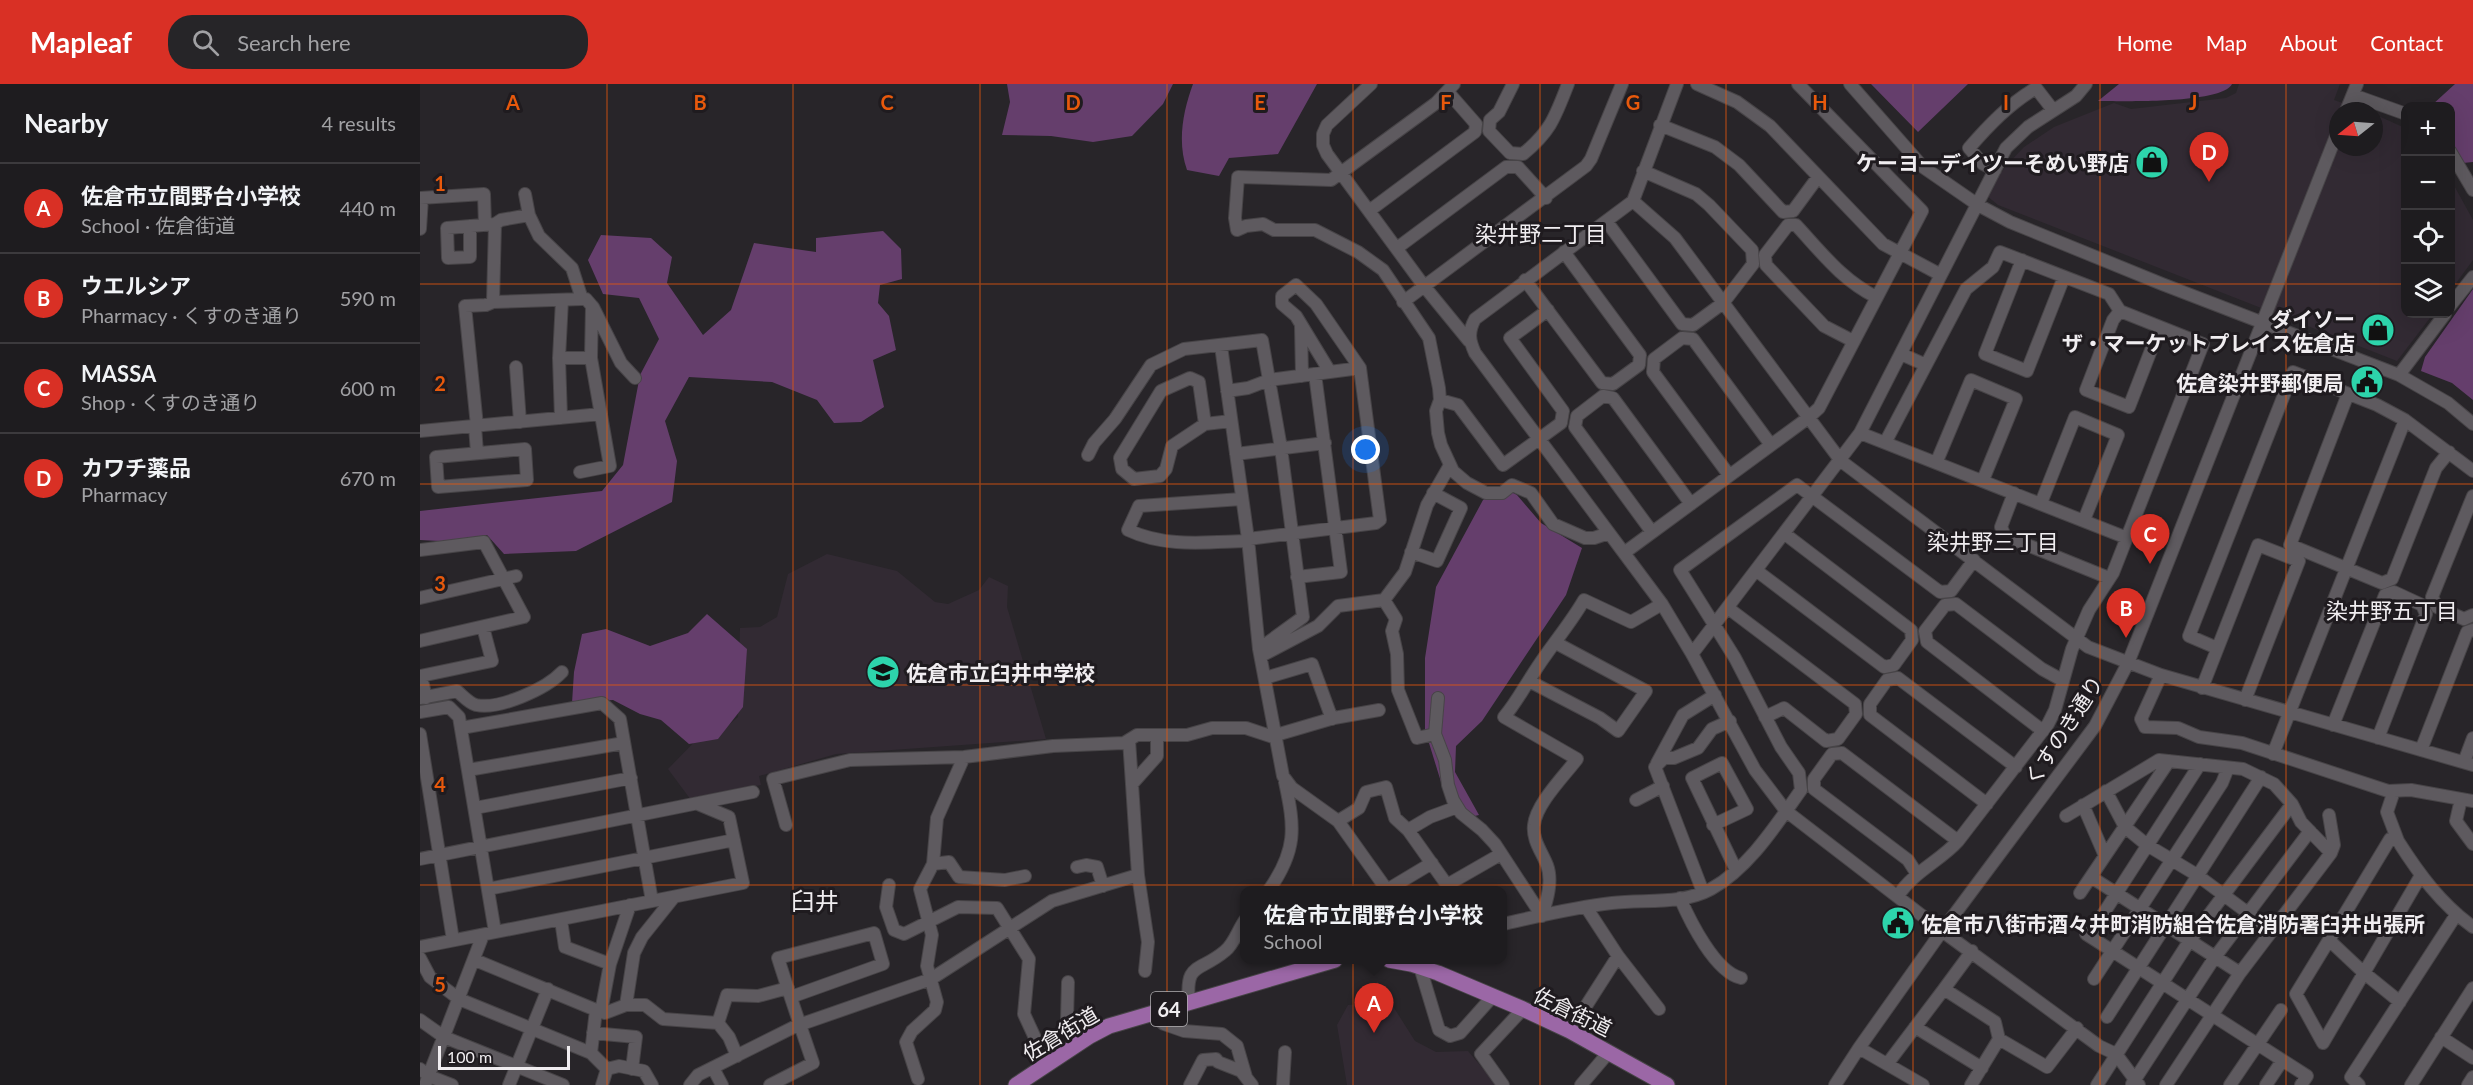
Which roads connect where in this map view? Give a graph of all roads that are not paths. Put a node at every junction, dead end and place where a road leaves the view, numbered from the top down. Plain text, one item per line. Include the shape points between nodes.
1 (1371, 84) edge
2 (1513, 84) edge
3 (1568, 84) edge
4 (1622, 84) edge
5 (1677, 84) edge
6 (1697, 84) edge
7 (1798, 84) edge
8 (1850, 84) edge
9 (2081, 86) edge
10 (1715, 87) edge
11 (1451, 88) edge
12 (2355, 89) edge
13 (2053, 110) junction
14 (2401, 112) edge
15 (1660, 124) junction
16 (2329, 154) edge
17 (2454, 156) edge
18 (1995, 170) junction
19 (1642, 171) junction
20 (1341, 174) junction
21 (1818, 177) junction
22 (2473, 190) edge
23 (525, 194) dead end
24 (421, 198) edge
25 (1546, 198) junction
26 (1632, 201) junction
27 (1978, 205) junction
28 (1369, 211) junction
29 (529, 215) junction
30 (1607, 222) junction
31 (490, 224) junction
32 (470, 226) dead end
33 (420, 229) edge
34 (1397, 248) junction
35 (1564, 252) junction
36 (1899, 254) junction
37 (2022, 260) junction
38 (1941, 275) junction
39 (2064, 277) junction
40 (2473, 278) edge
41 (1525, 280) junction
42 (1424, 286) junction
43 (1876, 297) junction
44 (562, 300) junction
45 (2455, 301) edge
46 (493, 302) junction
47 (1403, 302) junction
48 (587, 303) junction
49 (1724, 303) junction
50 (1548, 310) junction
51 (2120, 311) junction
52 (2442, 318) edge
53 (2262, 322) junction
54 (1300, 327) junction
55 (2160, 327) junction
56 (1469, 341) junction
57 (1853, 341) junction
58 (1221, 346) junction
59 (1901, 354) junction
60 (559, 358) junction
61 (591, 358) junction
62 (1926, 365) junction
63 (516, 367) dead end
64 (1360, 368) junction
65 (1330, 372) junction
66 (1309, 375) junction
67 (2399, 375) junction
68 (634, 378) dead end
69 (1269, 380) junction
70 (1227, 391) junction
71 (2348, 394) junction
72 (1440, 400) junction
73 (601, 414) junction
74 (561, 418) junction
75 (1808, 418) junction
76 (2405, 420) junction
77 (1231, 421) junction
78 (520, 422) junction
79 (1205, 423) junction
80 (2473, 424) edge
81 (476, 426) junction
82 (420, 431) edge
83 (1860, 433) junction
84 (1540, 439) junction
85 (1886, 441) junction
86 (1324, 443) junction
87 (1771, 445) junction
88 (1281, 448) junction
89 (2449, 452) junction
90 (477, 453) junction
91 (1236, 454) junction
92 (1088, 455) dead end
93 (1841, 461) junction
94 (1937, 461) junction
95 (1450, 465) junction
96 (2473, 471) edge
97 (580, 472) dead end
98 (1729, 476) junction
99 (1983, 480) junction
100 (1433, 493) junction
101 (2014, 493) junction
102 (1814, 496) junction
103 (2473, 496) edge
104 (1242, 499) junction
105 (2041, 502) junction
106 (1691, 504) junction
107 (2084, 520) junction
108 (1336, 529) junction
109 (1652, 532) junction
110 (1610, 533) junction
111 (1785, 534) junction
112 (1292, 535) junction
113 (2127, 538) junction
114 (1248, 540) junction
115 (420, 550) edge
116 (1411, 552) junction
117 (1624, 553) junction
118 (1974, 560) junction
119 (2346, 568) junction
120 (1757, 571) junction
121 (1298, 577) junction
122 (510, 578) junction
123 (2109, 578) junction
124 (420, 598) edge
125 (1384, 600) junction
126 (1662, 604) junction
127 (1728, 608) junction
128 (2473, 615) edge
129 (1715, 626) junction
130 (483, 627) junction
131 (2473, 630) edge
132 (2077, 638) junction
133 (420, 641) edge
134 (1556, 643) junction
135 (2217, 648) junction
136 (1260, 652) junction
137 (1692, 654) junction
138 (2128, 663) junction
139 (562, 672) dead end
140 (2161, 675) junction
141 (1265, 678) junction
142 (2062, 680) junction
143 (1529, 681) junction
144 (2202, 688) junction
145 (1716, 695) junction
146 (423, 698) edge
147 (1438, 698) dead end
148 (2245, 700) junction
149 (1379, 710) dead end
150 (420, 712) edge
151 (2289, 713) junction
152 (1765, 717) junction
153 (1332, 719) junction
154 (1730, 721) junction
155 (2333, 725) junction
156 (461, 728) junction
157 (2043, 731) junction
158 (1435, 734) junction
159 (420, 735) edge
160 (1157, 735) junction
161 (1276, 736) junction
162 (2378, 738) junction
163 (2473, 738) edge
164 (1129, 740) junction
165 (624, 743) junction
166 (2421, 750) junction
167 (2273, 754) junction
168 (964, 757) junction
169 (2169, 761) junction
170 (2468, 763) edge
171 (2200, 764) junction
172 (1655, 766) junction
173 (2016, 766) junction
174 (2228, 768) junction
175 (468, 770) junction
176 (1283, 776) junction
177 (2261, 777) junction
178 (631, 778) junction
179 (1132, 784) junction
180 (1663, 786) junction
181 (2106, 791) junction
182 (2394, 791) junction
183 (753, 792) dead end
184 (1636, 800) dead end
185 (2467, 800) edge
186 (698, 804) junction
187 (1987, 804) junction
188 (2292, 804) junction
189 (2083, 806) junction
190 (1457, 807) junction
191 (475, 808) junction
192 (1786, 811) junction
193 (2329, 815) dead end
194 (2066, 816) dead end
195 (638, 817) junction
196 (1338, 821) junction
197 (786, 825) dead end
198 (1713, 825) junction
199 (2125, 827) junction
200 (1408, 830) junction
201 (2310, 831) junction
202 (734, 840) junction
203 (1958, 841) junction
204 (2398, 841) junction
205 (2473, 844) edge
206 (2147, 845) junction
207 (481, 847) junction
208 (2331, 853) junction
209 (1501, 854) junction
210 (440, 855) junction
211 (2105, 856) junction
212 (645, 858) junction
213 (420, 859) edge
214 (2172, 859) junction
215 (1432, 863) junction
216 (933, 864) junction
217 (1077, 867) dead end
218 (1736, 870) junction
219 (1917, 874) junction
220 (1138, 875) junction
221 (2197, 875) junction
222 (1025, 876) dead end
223 (2091, 877) junction
224 (2421, 877) junction
225 (889, 885) dead end
226 (1103, 886) junction
227 (1272, 886) edge
228 (1384, 886) edge
229 (1394, 886) edge
230 (488, 889) junction
231 (1703, 892) junction
232 (2115, 892) junction
233 (2080, 893) dead end
234 (2223, 894) junction
235 (1898, 896) junction
236 (674, 897) junction
237 (1680, 898) junction
238 (652, 901) junction
239 (630, 905) junction
240 (1586, 907) junction
241 (2140, 908) junction
242 (2248, 912) junction
243 (1542, 915) junction
244 (2456, 915) junction
245 (561, 920) junction
246 (929, 923) junction
247 (1507, 923) edge
248 (2165, 923) junction
249 (2473, 927) edge
250 (1010, 928) junction
251 (1240, 928) edge
252 (1942, 931) junction
253 (2272, 931) junction
254 (489, 934) junction
255 (453, 940) junction
256 (2190, 940) junction
257 (2329, 940) junction
258 (420, 947) edge
259 (1972, 951) junction
260 (2112, 952) junction
261 (1618, 956) junction
262 (2215, 957) junction
263 (420, 958) edge
264 (475, 960) junction
265 (610, 964) junction
266 (1321, 964) edge
267 (1407, 964) edge
268 (1420, 967) junction
269 (2137, 969) junction
270 (1145, 971) dead end
271 (2363, 972) junction
272 (2240, 973) junction
273 (1741, 978) dead end
274 (931, 979) junction
275 (2094, 979) dead end
276 (1068, 982) dead end
277 (2163, 984) junction
278 (2473, 988) edge
279 (548, 989) junction
280 (1944, 989) junction
281 (789, 993) junction
282 (1493, 996) junction
283 (459, 999) junction
284 (2187, 999) junction
285 (2400, 1002) junction
286 (1189, 1003) junction
287 (626, 1005) junction
288 (1523, 1009) junction
289 (1659, 1009) dead end
290 (2281, 1010) dead end
291 (598, 1011) junction
292 (1152, 1014) junction
293 (2212, 1016) junction
294 (2107, 1017) dead end
295 (420, 1020) edge
296 (718, 1023) junction
297 (800, 1025) junction
298 (1916, 1027) junction
299 (2078, 1028) junction
300 (531, 1029) junction
301 (1570, 1031) junction
302 (593, 1033) junction
303 (2441, 1036) junction
304 (444, 1037) junction
305 (1999, 1040) junction
306 (1079, 1043) junction
307 (2257, 1045) junction
308 (1859, 1048) junction
309 (1285, 1052) dead end
310 (1609, 1052) junction
311 (591, 1053) junction
312 (2116, 1054) junction
313 (737, 1056) junction
314 (2473, 1058) edge
315 (2282, 1060) junction
316 (1888, 1063) junction
317 (1047, 1064) junction
318 (516, 1066) junction
319 (713, 1068) junction
320 (1982, 1068) junction
321 (607, 1069) junction
322 (632, 1069) junction
323 (425, 1077) edge
324 (2473, 1077) edge
325 (918, 1079) dead end
326 (1249, 1081) edge
327 (2135, 1083) edge
328 (452, 1085) edge
329 (509, 1085) edge
330 (563, 1085) edge
331 (602, 1085) edge
332 (652, 1085) edge
333 (690, 1085) edge
334 (722, 1085) edge
335 (770, 1085) edge
336 (1016, 1085) edge
337 (1190, 1085) edge
338 (1283, 1085) edge
339 (1503, 1085) edge
340 (1581, 1085) edge
341 (1667, 1085) edge
342 (1835, 1085) edge
343 (1923, 1085) edge
344 (1971, 1085) edge
345 (2097, 1085) edge
346 (2166, 1085) edge
347 (2230, 1085) edge
348 (2266, 1085) edge
349 (2301, 1085) edge
350 (2359, 1085) edge
351 (2411, 1085) edge
352 (2468, 1085) edge

1 - 20 street via 1327,125 1323,134 1327,154
2 - 3 street via 1499,112 1490,120 1489,131 1510,153 1523,154 1550,129
4 - 25 street via 1592,159
5 - 15 street
6 - 10 street
7 - 36 street via 1922,211
8 - 27 street via 1923,167
9 - 13 street via 2076,96
10 - 21 street via 1770,126
11 - 20 street via 1436,104
11 - 28 street via 1476,123 1475,132
12 - 14 street
13 - 18 street via 2006,148
13 - 18 street via 2036,88 1995,120 1969,148 1983,164
15 - 19 street
15 - 21 street via 1715,147 1739,165 1783,212 1793,211
16 - 53 street, くすのき通り
17 - 22 street
18 - 27 street
19 - 26 street
19 - 49 street via 1696,194 1752,250 1753,264
20 - 28 street
20 - 47 street via 1331,180 1238,177 1234,218 1237,230 1263,224 1274,230 1325,233 1383,270
21 - 36 street via 1883,244
23 - 29 street
24 - 31 street via 484,194
24 - 33 street
25 - 34 street via 1518,167 1506,167
25 - 42 street
26 - 30 street
26 - 49 street via 1675,238
27 - 38 street
27 - 53 street
28 - 34 street
29 - 31 street
29 - 48 street via 539,236 572,268
30 - 35 street
30 - 49 street via 1682,324 1693,325
31 - 32 street
31 - 46 street
34 - 42 street
35 - 41 street
35 - 50 street via 1640,355 1639,365 1613,384 1602,382
36 - 38 street
36 - 43 street
37 - 39 street
37 - 39 street via 1985,354 2027,371
37 - 62 street via 2000,252 1993,267 1966,289
38 - 59 street
39 - 51 street via 2109,294
40 - 45 street
41 - 50 street
41 - 56 street via 1475,319
42 - 47 street
42 - 56 street
43 - 57 street
43 - 57 street via 1845,278 1796,225 1788,225 1766,255 1766,265 1824,326
44 - 46 street
44 - 48 street
44 - 60 street
46 - 81 street via 465,306
47 - 72 street via 1429,338
48 - 61 street
48 - 68 street via 621,363
49 - 75 street
50 - 84 street via 1510,338 1563,411 1561,423
51 - 55 street
51 - 55 street via 2086,390 2129,407
52 - 67 street
53 - 67 street
53 - 138 street, くすのき通り
54 - 64 street via 1296,316 1281,300 1296,285 1316,304
54 - 65 street
54 - 66 street
55 - 113 street via 2204,344
56 - 84 street
57 - 75 street via 1819,408
58 - 69 street via 1262,339
58 - 70 street
58 - 92 street via 1184,349 1151,365
59 - 62 street
59 - 83 street
60 - 61 street
60 - 74 street
61 - 73 street
62 - 85 street
63 - 78 street
64 - 65 street
64 - 108 street via 1381,516 1376,523
65 - 66 street
66 - 69 street
66 - 86 street
67 - 80 street
69 - 70 street
69 - 88 street
70 - 77 street
71 - 76 street
71 - 119 street via 2290,545
71 - 135 street via 2293,372 2189,636
72 - 84 street via 1458,405 1503,465
72 - 95 street via 1436,411 1438,433
73 - 74 street
73 - 97 street via 610,466
74 - 78 street
75 - 87 street
75 - 93 street
76 - 89 street
76 - 119 street
77 - 79 street
77 - 91 street
78 - 81 street
79 - 79 street via 1199,382 1190,378 1161,391 1120,458 1122,469 1134,479 1160,477 1166,470 1172,446
81 - 82 street
81 - 90 street
83 - 85 street
83 - 93 street
84 - 110 street
85 - 94 street
86 - 88 street
86 - 108 street
87 - 98 street
87 - 98 street via 1693,339 1682,338 1654,359 1653,372
88 - 91 street
88 - 112 street
89 - 96 street
89 - 119 street via 2436,468 2392,579 2382,583
90 - 90 street via 525,449 527,480 438,487 436,457
91 - 104 street
93 - 102 street
93 - 118 street
94 - 99 street
94 - 99 street via 1971,380 2016,399
95 - 100 street
95 - 110 street via 1467,483 1486,493 1502,493 1512,485 1531,493 1553,524 1586,538
98 - 106 street
99 - 101 street
100 - 116 street
100 - 116 street via 1461,508 1437,561
101 - 105 street
101 - 123 street via 2001,527 2005,536
102 - 111 street
102 - 118 street via 1940,592 1951,591
102 - 129 street via 1797,485 1680,570
103 - 128 street via 2432,597 2437,607 2464,619
104 - 114 street
104 - 114 street via 1139,506 1128,530 1169,543
105 - 107 street
105 - 107 street via 2075,417 2118,435
106 - 109 street
106 - 109 street via 1613,398 1603,396 1577,416 1575,427
107 - 113 street
108 - 112 street
108 - 121 street via 1341,572
109 - 117 street
110 - 117 street
111 - 120 street
111 - 120 street via 1911,630 1912,640 1894,665 1884,667
112 - 114 street
112 - 121 street
113 - 123 street
114 - 136 street
115 - 122 street via 484,542
116 - 125 street via 1405,572
117 - 126 street
118 - 132 street
119 - 151 street
120 - 127 street
121 - 136 street via 1303,617
122 - 124 street
122 - 130 street via 524,617
123 - 132 street
125 - 136 street via 1338,606 1318,626
125 - 158 street via 1396,619 1392,631 1398,690 1417,738
126 - 134 street via 1631,622 1584,600
126 - 137 street
127 - 129 street
127 - 152 street via 1855,704 1856,714 1838,739 1826,741 1784,708
129 - 137 street
129 - 152 street
130 - 133 street
130 - 146 street via 492,662 421,676
131 - 166 street via 2467,632
132 - 138 street via 2088,647
132 - 142 street
134 - 143 street
134 - 143 street via 1646,692 1618,731
135 - 144 street
135 - 148 street via 2258,545 2299,561
136 - 141 street
137 - 145 street
138 - 140 street
138 - 252 street, くすのき通り via 2095,726
139 - 146 street via 525,696 485,706 473,704 457,691
140 - 144 street
140 - 167 street via 2141,718 2145,728 2178,729
141 - 153 street via 1312,664
141 - 161 street
142 - 157 street via 2055,710
142 - 157 street via 1956,604 1945,605 1925,631 1927,642
143 - 243 street via 1504,717 1577,759 1540,807 1534,824 1534,836 1549,879
144 - 148 street
145 - 154 street
145 - 172 street via 1683,715
147 - 158 street
148 - 151 street
149 - 153 street
150 - 156 street via 449,707 459,717
151 - 155 street
151 - 167 street
152 - 192 street via 1799,773 1801,790
153 - 161 street
154 - 172 street via 1712,729 1698,748 1664,758
154 - 192 street via 1755,770
155 - 162 street
155 - 162 street via 2385,595 2394,592 2422,605 2426,614
156 - 165 street via 602,703 620,719
156 - 175 street
157 - 173 street
158 - 190 street
159 - 210 street
160 - 161 street via 1246,728
160 - 164 street via 1137,735
160 - 179 street via 1157,756
161 - 176 street
162 - 166 street
163 - 170 street
164 - 168 street
164 - 179 street
165 - 175 street
165 - 178 street
166 - 170 street
167 - 182 street
168 - 197 street via 850,760 772,779
168 - 216 street via 937,818
169 - 171 street
169 - 181 street via 2159,760
169 - 199 street
171 - 174 street
171 - 206 street
172 - 180 street
173 - 187 street
173 - 187 street via 1898,678 1887,680 1870,704 1870,716
174 - 177 street
174 - 214 street
175 - 191 street
176 - 196 street via 1292,788
176 - 227 street via 1291,812 1292,846
177 - 188 street via 2274,784
177 - 221 street
178 - 191 street
178 - 195 street
179 - 220 street
180 - 184 street
180 - 231 street
181 - 189 street
181 - 199 street
182 - 185 street via 2411,790
182 - 204 street via 2387,812
183 - 186 street
185 - 205 street via 2456,821
186 - 195 street
186 - 202 street via 729,817
187 - 203 street
188 - 201 street
188 - 234 street
189 - 194 street
189 - 211 street
190 - 200 street
190 - 209 street
191 - 207 street
192 - 218 street
192 - 235 street
193 - 208 street via 2334,845
195 - 207 street
195 - 212 street
196 - 200 street via 1359,808 1366,792 1386,787 1395,818
196 - 228 street
198 - 198 street via 1747,809 1722,763 1692,778
198 - 218 street
199 - 206 street
199 - 211 street
200 - 215 street
201 - 208 street
201 - 242 street
202 - 212 street
202 - 236 street via 743,883
203 - 219 street via 1945,856
203 - 219 street via 1842,753 1832,754 1814,779 1814,789 1908,860
204 - 224 street
204 - 257 street via 2390,839
206 - 214 street
206 - 232 street
207 - 210 street
207 - 230 street
208 - 253 street
209 - 215 street via 1447,885
209 - 243 street
210 - 213 street
210 - 255 street
211 - 223 street
212 - 230 street
212 - 238 street
214 - 221 street
214 - 241 street
215 - 229 street
216 - 222 street via 949,862 958,877 1005,880
216 - 246 street via 920,889
217 - 226 street via 1097,867
218 - 231 street
219 - 235 street
220 - 226 street
220 - 270 street via 1148,942
221 - 234 street
221 - 248 street
223 - 232 street
223 - 233 street
224 - 244 street
224 - 271 street
225 - 246 street via 886,907 894,930 904,934
226 - 250 street via 1052,902
230 - 254 street
231 - 237 street
232 - 241 street
232 - 260 street via 2087,935
234 - 242 street
234 - 256 street
235 - 252 street
236 - 238 street
236 - 287 street via 634,953
237 - 240 street
237 - 273 street via 1694,928 1722,966
238 - 239 street
239 - 245 street
239 - 265 street
240 - 243 street
240 - 261 street
241 - 248 street
241 - 260 street
242 - 253 street
242 - 262 street
243 - 247 street
244 - 249 street
244 - 285 street
245 - 254 street
245 - 265 street via 565,947
246 - 250 street via 958,907 996,908
246 - 274 street via 932,935 927,966
248 - 256 street
248 - 269 street
250 - 274 street
250 - 317 street via 1029,959 1024,1014
251 - 286 street via 1224,952 1189,976
252 - 259 street
252 - 308 street, くすのき通り
253 - 272 street
254 - 255 street
254 - 264 street
255 - 258 street
256 - 262 street
256 - 277 street
257 - 271 street
257 - 271 street via 2296,994 2323,1043
259 - 280 street
259 - 299 street
260 - 269 street
260 - 275 street
261 - 289 street
261 - 301 street
262 - 272 street
262 - 284 street
263 - 283 street via 430,977
264 - 279 street
264 - 283 street
265 - 291 street
266 - 286 main road, 佐倉街道 / 64
267 - 268 main road, 佐倉街道
268 - 282 main road, 佐倉街道
268 - 282 street via 1438,1030 1450,1036 1460,1034
269 - 277 street
269 - 294 street
271 - 285 street
272 - 293 street
274 - 297 street
274 - 325 street via 937,1002 935,1010 906,1042
276 - 306 street via 1067,1019
277 - 284 street
277 - 312 street
278 - 303 street
279 - 291 street
279 - 300 street
280 - 298 street
280 - 305 street via 1995,1022
281 - 281 street via 778,958 874,933 883,964
281 - 296 street via 727,995
281 - 297 street
282 - 288 main road, 佐倉街道
283 - 300 street
283 - 304 street
284 - 293 street
284 - 327 street
285 - 350 street via 2351,1077
286 - 292 main road, 佐倉街道 / 64
287 - 291 street via 612,1012
287 - 296 street via 645,1005 663,1019
288 - 301 main road, 佐倉街道
288 - 339 street via 1481,1054
290 - 307 street
291 - 302 street
292 - 306 main road, 佐倉街道 / 64 via 1109,1026
292 - 326 street via 1164,1024 1184,1030 1222,1034 1237,1046
293 - 307 street
293 - 346 street
295 - 304 street
296 - 313 street
297 - 313 street
297 - 335 street via 813,1063
298 - 316 street
298 - 320 street
299 - 305 street via 2047,1067
299 - 312 street
300 - 311 street
300 - 318 street
301 - 310 main road, 佐倉街道
302 - 311 street
302 - 322 street via 636,1037
303 - 314 street
303 - 351 street
304 - 318 street
304 - 323 street
305 - 320 street
306 - 317 main road, 佐倉街道 / 64
307 - 315 street
307 - 347 street
308 - 316 street
308 - 342 street, くすのき通り
309 - 338 street
310 - 340 street
310 - 341 main road, 佐倉街道
311 - 321 street
312 - 327 street
312 - 345 street
313 - 319 street
315 - 348 street
315 - 349 street via 2307,1077
316 - 343 street
317 - 336 main road, 佐倉街道 / 64
318 - 329 street
318 - 330 street
319 - 333 street via 698,1075
319 - 334 street
320 - 344 street
321 - 322 street
321 - 331 street
322 - 332 street via 644,1071
323 - 328 street
324 - 352 street
326 - 337 street via 1241,1071 1216,1059 1203,1060

